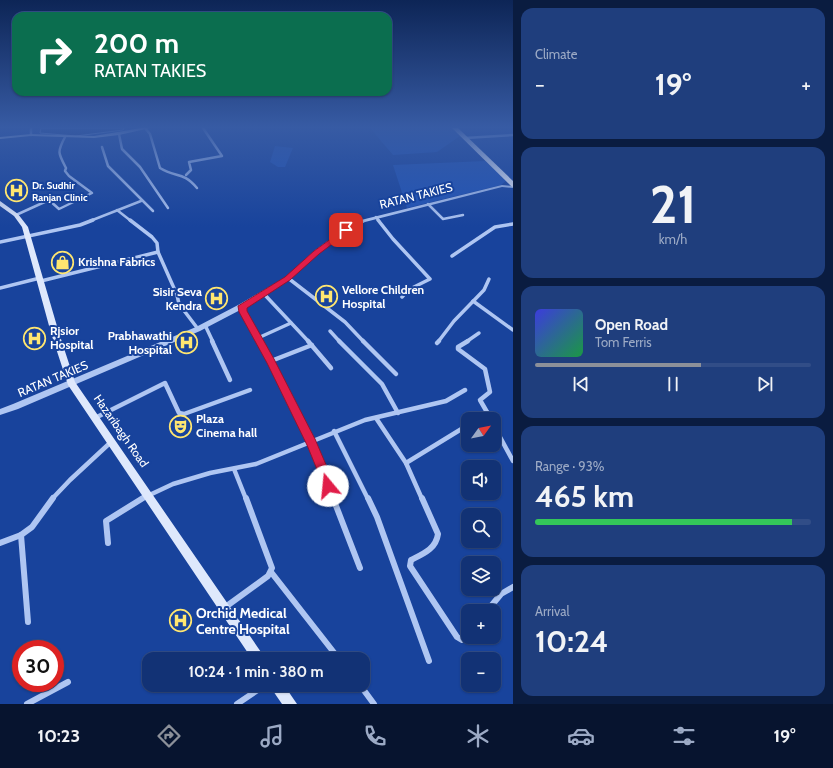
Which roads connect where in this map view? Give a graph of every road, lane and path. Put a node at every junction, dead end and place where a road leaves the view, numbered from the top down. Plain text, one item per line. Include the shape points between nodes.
1 (62, 161) edge
2 (106, 161) edge
3 (134, 161) edge
4 (158, 161) edge
5 (196, 161) edge
6 (488, 161) edge
7 (186, 175) junction
8 (511, 184) edge
9 (502, 186) junction
10 (197, 188) dead end
11 (141, 201) junction
12 (0, 203) edge
13 (428, 204) junction
14 (168, 208) dead end
15 (117, 210) junction
16 (153, 211) dead end
17 (16, 215) junction
18 (463, 215) dead end
19 (376, 217) junction
20 (513, 224) edge
21 (28, 237) junction
22 (0, 242) edge
23 (158, 252) junction
24 (452, 256) dead end
25 (288, 278) junction
26 (489, 279) dead end
27 (41, 280) junction
28 (0, 288) edge
29 (264, 294) junction
30 (402, 298) dead end
31 (473, 301) junction
32 (242, 306) junction
33 (291, 323) junction
34 (204, 325) junction
35 (198, 329) junction
36 (513, 330) edge
37 (330, 331) dead end
38 (479, 333) dead end
39 (258, 338) junction
40 (437, 343) dead end
41 (312, 345) junction
42 (271, 361) junction
43 (331, 368) dead end
44 (396, 374) dead end
45 (230, 380) dead end
46 (71, 383) junction
47 (250, 390) dead end
48 (465, 390) dead end
49 (0, 412) edge
50 (487, 412) edge
51 (398, 413) junction
52 (95, 418) junction
53 (376, 418) junction
54 (461, 429) edge
55 (334, 431) junction
56 (501, 439) edge
57 (111, 442) junction
58 (311, 442) junction
59 (513, 462) edge
60 (406, 463) junction
61 (234, 469) junction
62 (148, 495) junction
63 (21, 535) junction
64 (0, 543) edge
65 (108, 543) dead end
66 (360, 568) dead end
67 (271, 572) junction
68 (513, 587) edge
69 (493, 604) edge
70 (224, 608) junction
71 (28, 622) dead end
72 (461, 639) edge
73 (253, 652) edge
74 (334, 652) edge
75 (428, 661) dead end
76 (68, 682) dead end
77 (255, 692) edge
78 (281, 692) edge
79 (365, 692) edge
80 (27, 704) edge
81 (237, 704) edge
82 (290, 704) edge
83 (374, 704) edge

1 - 17 street via 69,176 92,193 59,209 49,200
2 - 11 street via 108,166
3 - 14 street
4 - 7 street via 160,168 165,171
5 - 7 street via 189,162 191,170
6 - 8 main road
7 - 10 street
8 - 9 street, RATAN TAKIES
8 - 9 street
9 - 13 street, RATAN TAKIES
11 - 15 street
11 - 16 street
12 - 17 main road, Hazaribagh Road
13 - 18 street via 443,219
13 - 19 street, RATAN TAKIES
15 - 21 street via 80,225
15 - 23 street via 152,237 157,243
17 - 21 main road, Hazaribagh Road via 25,227
19 - 25 street, RATAN TAKIES via 346,230 316,252
19 - 30 street via 430,279 411,288
20 - 24 street via 495,227
21 - 22 street
21 - 27 main road, Hazaribagh Road
23 - 27 street
23 - 35 street via 179,304
25 - 29 street, RATAN TAKIES
25 - 44 street via 346,322
26 - 31 street via 484,290
27 - 28 street
27 - 46 main road, Hazaribagh Road
29 - 32 street, RATAN TAKIES
29 - 33 street
31 - 36 street
31 - 40 street
32 - 34 street, RATAN TAKIES
32 - 39 street
33 - 39 street
33 - 41 street
34 - 35 street, RATAN TAKIES
34 - 45 street
35 - 46 street, RATAN TAKIES
37 - 51 street via 382,384
38 - 50 street via 458,349 485,369 490,392 480,400
39 - 42 street
41 - 42 street
41 - 43 street
42 - 58 street
46 - 49 street, RATAN TAKIES
46 - 52 main road, Hazaribagh Road
47 - 52 street via 184,414 179,413 165,383
48 - 51 street via 446,401
51 - 53 street
52 - 57 main road, Hazaribagh Road
53 - 55 street
53 - 60 street
54 - 60 street
55 - 58 street
55 - 75 street via 377,517
56 - 59 street
57 - 62 main road, Hazaribagh Road
57 - 63 street via 70,480 32,527
58 - 61 street via 283,454
58 - 66 street
60 - 72 street via 438,534 436,544 411,560 410,566
61 - 62 street via 173,484
61 - 67 street via 256,523 272,568
62 - 65 street via 106,521
62 - 70 main road, Hazaribagh Road
63 - 64 street
63 - 71 street
67 - 70 street
67 - 74 street
68 - 69 street via 501,594
70 - 73 main road, Hazaribagh Road
76 - 80 street
77 - 81 street
78 - 82 main road
79 - 83 street

